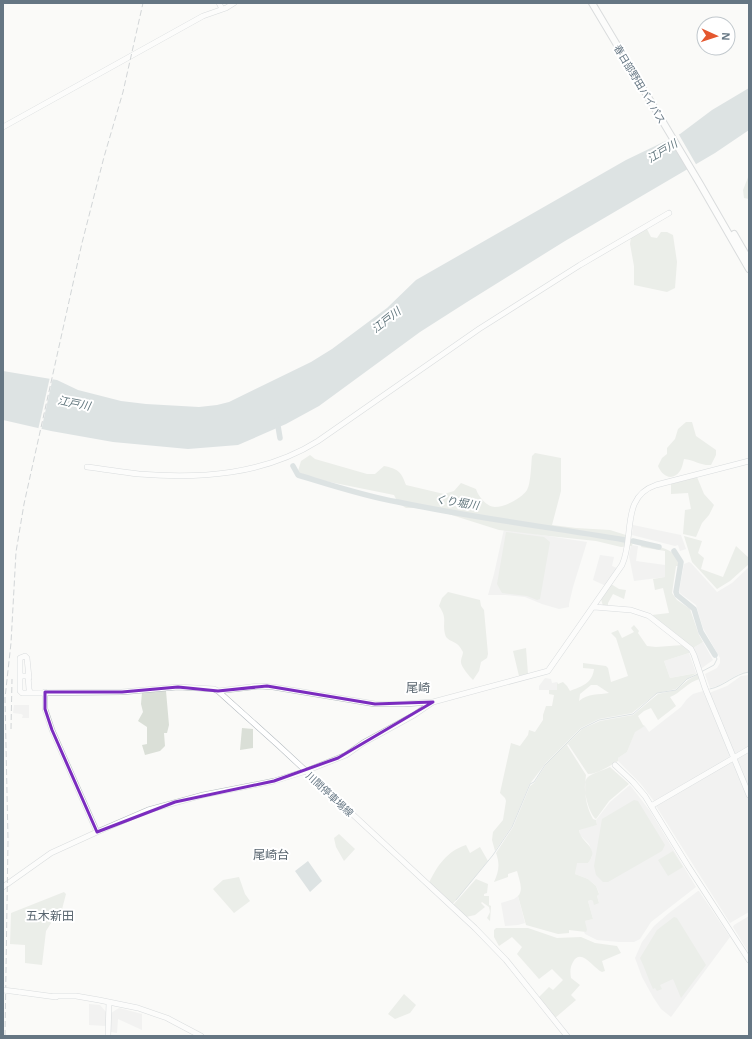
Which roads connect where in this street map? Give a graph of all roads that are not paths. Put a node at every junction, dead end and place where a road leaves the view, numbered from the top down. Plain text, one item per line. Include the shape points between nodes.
1 (219, 3) edge
2 (234, 3) edge
3 (592, 3) edge
4 (596, 3) edge
5 (222, 9) junction
6 (608, 26) junction
7 (3, 127) edge
8 (702, 183) junction
9 (669, 213) dead end
10 (749, 260) edge
11 (749, 269) edge
12 (749, 461) edge
13 (87, 467) dead end
14 (594, 607) junction
15 (20, 677) junction
16 (29, 678) junction
17 (29, 691) junction
18 (218, 691) junction
19 (45, 692) junction
20 (433, 702) junction
21 (749, 749) edge
22 (733, 758) junction
23 (615, 765) dead end
24 (306, 771) junction
25 (749, 795) edge
26 (652, 806) junction
27 (97, 832) junction
28 (3, 887) edge
29 (749, 960) edge
30 (3, 990) edge
31 (109, 1002) junction
32 (108, 1036) edge
33 (201, 1036) edge
34 (567, 1036) edge

1 - 5 street
2 - 5 street
3 - 6 highway, 春日部野田バイパス
4 - 6 highway, 春日部野田バイパス
5 - 7 street via 203,16
6 - 8 highway, 春日部野田バイパス
8 - 10 highway, 春日部野田バイパス
8 - 11 highway, 春日部野田バイパス
9 - 13 street via 479,329 318,441 290,456 253,468 192,476 137,474
12 - 14 street via 656,485 644,491 632,508 628,544 622,565
14 - 20 street via 548,671
14 - 22 street via 640,612 649,616 690,649
15 - 16 street
15 - 16 street via 20,658 25,656
15 - 17 street via 20,691
16 - 17 street
17 - 19 street
18 - 19 street via 178,687 122,692
18 - 20 street via 259,686 375,704
18 - 24 street, 川間停車場線
19 - 27 street via 45,709 52,730
20 - 24 street via 346,755
21 - 22 street
22 - 25 street
22 - 26 street
23 - 26 street via 636,785
24 - 27 street via 274,781 175,802 148,810
24 - 34 street, 川間停車場線 via 500,953
26 - 29 street
27 - 28 street via 52,853
30 - 31 street, bridge via 76,996
31 - 32 street
31 - 33 street via 159,1014

